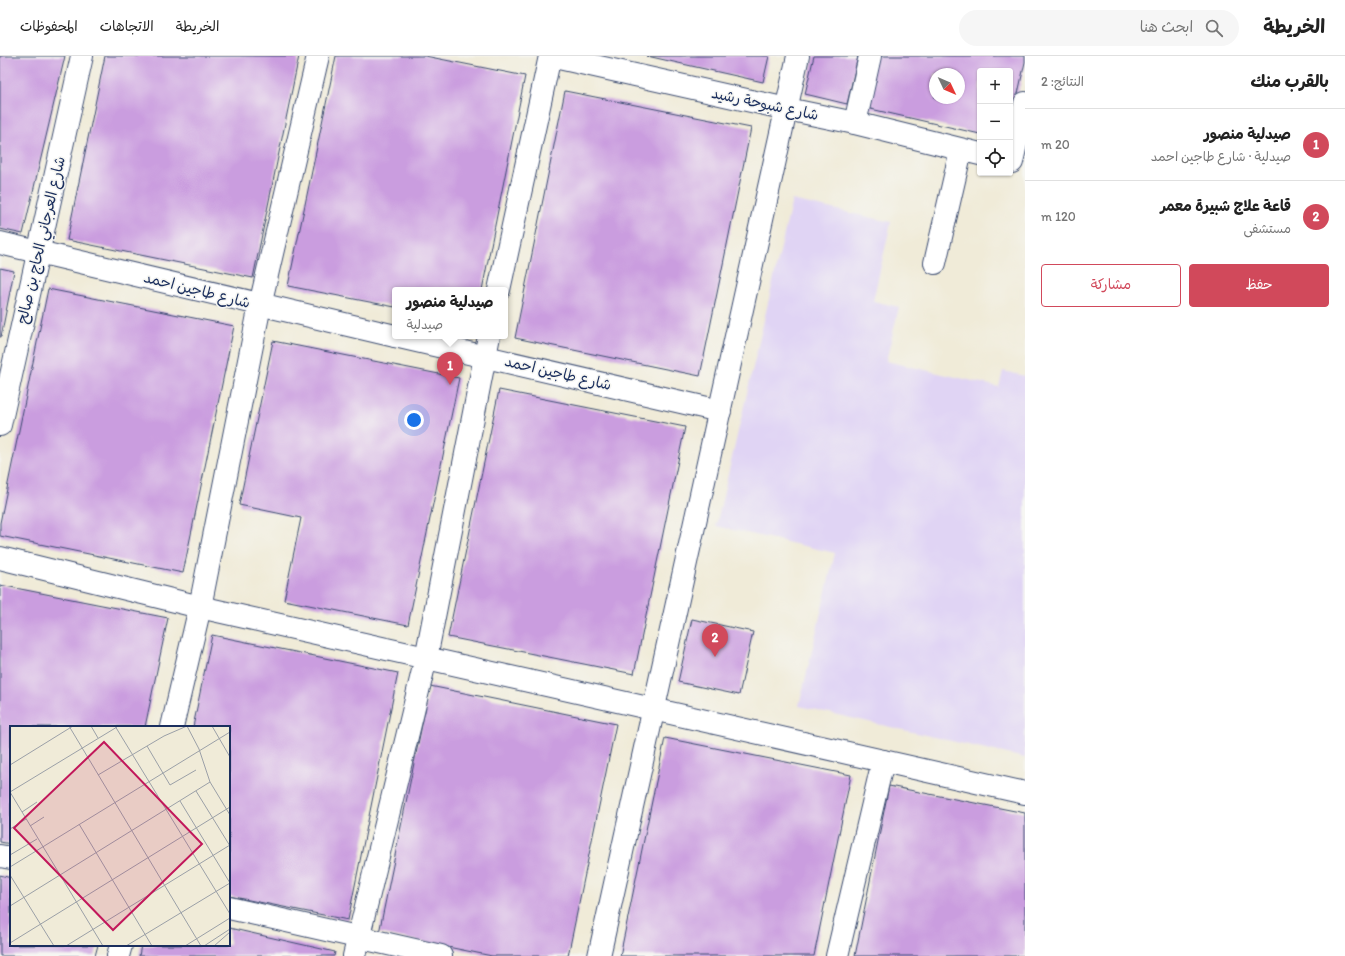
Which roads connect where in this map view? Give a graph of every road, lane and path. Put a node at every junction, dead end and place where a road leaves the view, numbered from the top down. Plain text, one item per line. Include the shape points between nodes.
1 (82, 56) edge
2 (318, 56) edge
3 (550, 56) edge
4 (798, 56) edge
5 (870, 56) edge
6 (1025, 103) edge
7 (787, 109) junction
8 (855, 123) junction
9 (971, 152) edge
10 (1016, 163) edge
11 (0, 243) edge
12 (39, 252) junction
13 (935, 263) dead end
14 (500, 287) edge
15 (260, 305) junction
16 (392, 335) edge
17 (423, 339) edge
18 (487, 346) edge
19 (720, 411) junction
20 (0, 424) edge
21 (0, 558) edge
22 (200, 607) junction
23 (426, 658) junction
24 (653, 709) junction
25 (172, 726) edge
26 (883, 761) junction
27 (1025, 793) edge
28 (0, 856) edge
29 (10, 858) edge
30 (230, 908) edge
31 (121, 946) edge
32 (356, 947) edge
33 (118, 956) edge
34 (441, 956) edge
35 (598, 956) edge
36 (837, 956) edge

1 - 12 street, شارع العرجاني الحاج بن صالح
2 - 15 street
3 - 7 street, شارع شبوحة رشيد
3 - 14 street
4 - 7 street
5 - 8 street
6 - 10 street
7 - 8 street, شارع شبوحة رشيد
7 - 19 street
8 - 9 street, شارع شبوحة رشيد
9 - 13 street
11 - 12 street, شارع طاجين احمد
12 - 15 street, شارع طاجين احمد
12 - 20 street, شارع العرجاني الحاج بن صالح
15 - 16 street, شارع طاجين احمد
15 - 22 street
17 - 18 street, شارع طاجين احمد
18 - 19 street, شارع طاجين احمد
18 - 23 street
19 - 24 street
21 - 22 street
22 - 23 street
22 - 25 street
23 - 24 street
23 - 32 street
24 - 26 street
24 - 35 street
26 - 27 street
26 - 36 street
28 - 29 street
30 - 32 street
31 - 33 street
32 - 34 street

